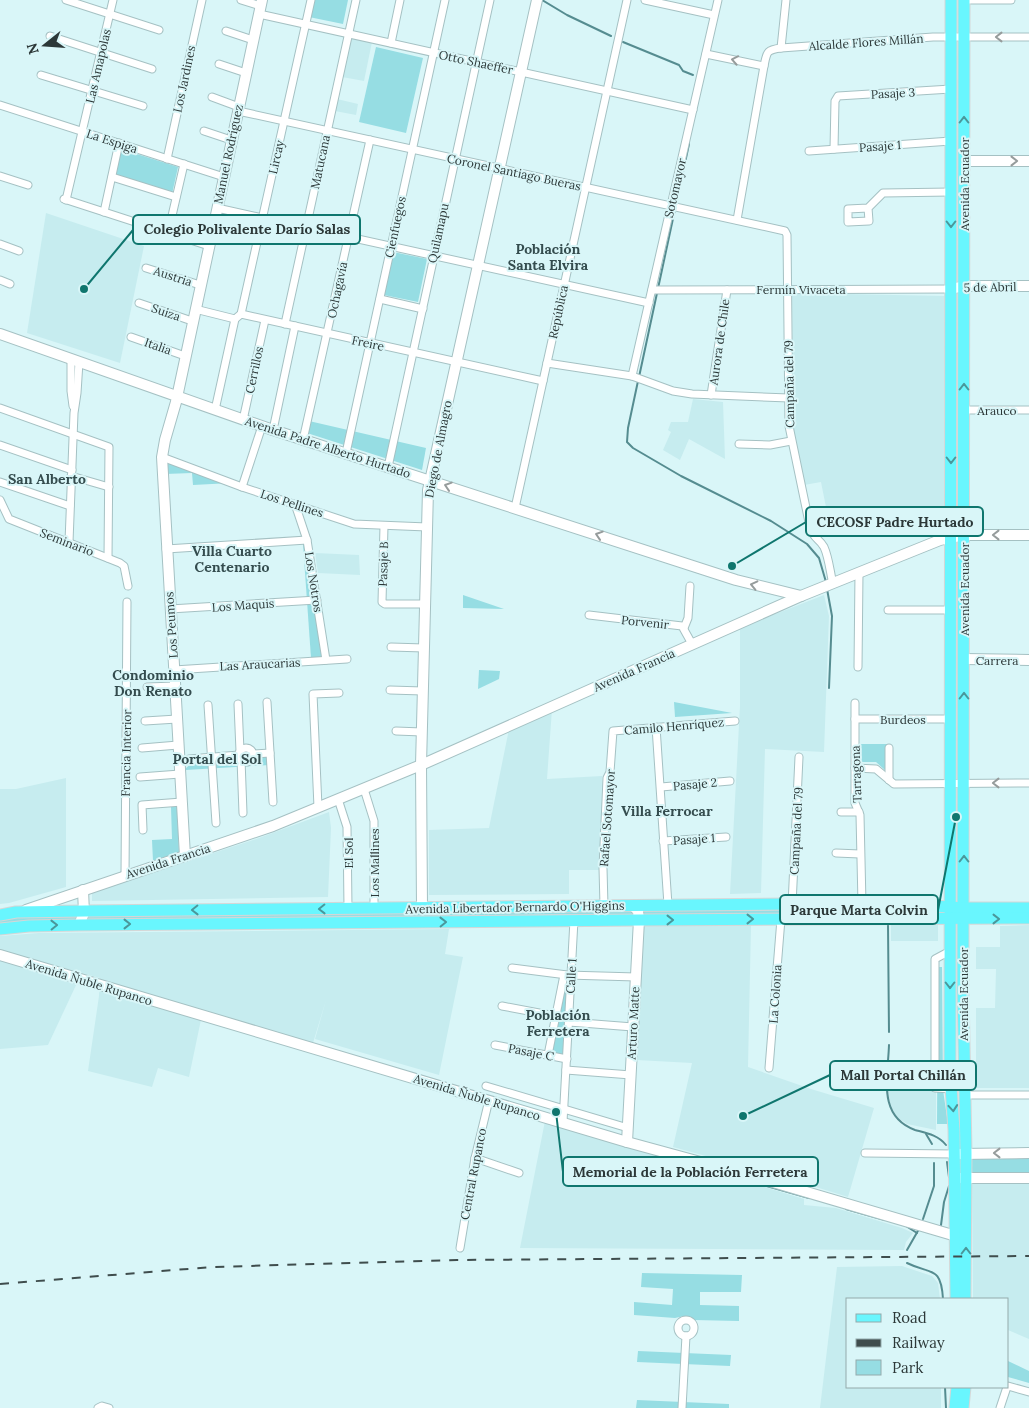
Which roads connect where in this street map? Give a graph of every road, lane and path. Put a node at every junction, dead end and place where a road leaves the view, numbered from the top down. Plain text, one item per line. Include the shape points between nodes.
1 (66, 0) edge
2 (113, 0) edge
3 (202, 0) edge
4 (242, 0) edge
5 (311, 0) edge
6 (356, 0) edge
7 (400, 0) edge
8 (445, 0) edge
9 (490, 0) edge
10 (537, 0) edge
11 (627, 0) edge
12 (646, 0) edge
13 (718, 0) edge
14 (786, 0) edge
15 (951, 0) edge
16 (964, 0) edge
17 (1011, 0) edge
18 (260, 7) edge
19 (110, 14) junction
20 (714, 15) junction
21 (305, 25) junction
22 (159, 30) dead end
23 (226, 31) dead end
24 (348, 34) junction
25 (50, 36) dead end
26 (951, 37) junction
27 (964, 37) junction
28 (1029, 37) edge
29 (253, 40) junction
30 (390, 43) junction
31 (781, 48) junction
32 (101, 52) junction
33 (434, 53) junction
34 (706, 54) junction
35 (476, 62) junction
36 (219, 64) dead end
37 (764, 66) junction
38 (152, 69) dead end
39 (521, 72) junction
40 (246, 73) junction
41 (41, 75) dead end
42 (951, 89) junction
43 (92, 91) junction
44 (607, 91) junction
45 (212, 97) dead end
46 (0, 105) edge
47 (143, 106) dead end
48 (238, 109) junction
49 (693, 110) junction
50 (284, 121) junction
51 (327, 130) junction
52 (82, 131) junction
53 (204, 131) dead end
54 (231, 140) junction
55 (370, 140) junction
56 (951, 141) junction
57 (119, 143) junction
58 (412, 149) junction
59 (834, 149) junction
60 (809, 150) dead end
61 (167, 159) junction
62 (455, 159) junction
63 (1029, 161) edge
64 (184, 164) junction
65 (964, 165) junction
66 (499, 169) junction
67 (951, 171) junction
68 (0, 176) edge
69 (112, 177) junction
70 (224, 177) junction
71 (28, 185) dead end
72 (586, 188) junction
73 (951, 192) junction
74 (176, 197) junction
75 (675, 207) junction
76 (217, 208) junction
77 (868, 208) dead end
78 (104, 212) junction
79 (263, 218) junction
80 (737, 220) junction
81 (306, 227) junction
82 (168, 233) junction
83 (787, 235) joint
84 (348, 237) junction
85 (0, 245) edge
86 (209, 246) junction
87 (391, 246) junction
88 (20, 250) dead end
89 (433, 256) junction
90 (478, 265) junction
91 (146, 268) dead end
92 (0, 280) edge
93 (10, 284) dead end
94 (564, 284) junction
95 (200, 285) junction
96 (964, 286) junction
97 (1029, 286) edge
98 (789, 289) junction
99 (951, 289) junction
100 (657, 290) junction
101 (727, 290) junction
102 (380, 299) junction
103 (139, 303) dead end
104 (649, 303) junction
105 (422, 308) junction
106 (195, 309) junction
107 (238, 316) junction
108 (265, 320) junction
109 (192, 321) junction
110 (284, 324) junction
111 (295, 326) junction
112 (327, 333) junction
113 (0, 334) edge
114 (131, 336) dead end
115 (370, 343) junction
116 (413, 352) junction
117 (185, 356) junction
118 (75, 360) junction
119 (456, 362) junction
120 (547, 363) junction
121 (638, 377) junction
122 (543, 381) junction
123 (711, 395) junction
124 (177, 397) junction
125 (951, 397) junction
126 (789, 398) junction
127 (0, 408) edge
128 (215, 410) junction
129 (964, 410) junction
130 (1029, 410) edge
131 (243, 420) junction
132 (262, 426) junction
133 (272, 430) junction
134 (73, 434) junction
135 (303, 440) junction
136 (792, 441) junction
137 (739, 444) dead end
138 (0, 445) edge
139 (346, 453) junction
140 (162, 457) junction
141 (388, 466) junction
142 (72, 473) junction
143 (430, 480) junction
144 (0, 482) edge
145 (109, 487) junction
146 (242, 487) junction
147 (0, 500) edge
148 (295, 504) junction
149 (70, 506) junction
150 (515, 508) junction
151 (384, 526) junction
152 (427, 527) junction
153 (964, 535) junction
154 (1029, 535) edge
155 (951, 537) junction
156 (307, 540) junction
157 (69, 542) junction
158 (166, 548) junction
159 (108, 558) junction
160 (859, 578) junction
161 (829, 585) junction
162 (128, 586) dead end
163 (690, 586) dead end
164 (801, 596) junction
165 (316, 600) junction
166 (127, 602) dead end
167 (425, 604) junction
168 (170, 609) junction
169 (888, 610) dead end
170 (951, 610) junction
171 (589, 615) dead end
172 (684, 628) junction
173 (692, 644) junction
174 (391, 647) dead end
175 (424, 648) junction
176 (951, 648) junction
177 (347, 659) dead end
178 (326, 660) junction
179 (964, 660) junction
180 (1029, 660) edge
181 (858, 666) dead end
182 (174, 670) junction
183 (175, 686) junction
184 (147, 687) dead end
185 (390, 690) dead end
186 (423, 691) junction
187 (339, 693) dead end
188 (268, 702) dead end
189 (855, 703) dead end
190 (238, 704) dead end
191 (208, 705) dead end
192 (177, 719) junction
193 (855, 719) junction
194 (951, 719) junction
195 (145, 721) dead end
196 (735, 721) dead end
197 (656, 728) junction
198 (396, 731) dead end
199 (613, 731) joint
200 (422, 732) junction
201 (142, 748) dead end
202 (889, 748) dead end
203 (178, 749) junction
204 (270, 753) junction
205 (253, 754) junction
206 (240, 755) junction
207 (212, 757) junction
208 (799, 757) dead end
209 (189, 759) junction
210 (421, 765) junction
211 (855, 768) junction
212 (180, 770) junction
213 (140, 777) dead end
214 (889, 780) junction
215 (730, 781) dead end
216 (964, 783) junction
217 (1029, 783) edge
218 (950, 785) junction
219 (660, 787) junction
220 (364, 789) junction
221 (338, 799) junction
222 (182, 802) junction
223 (273, 802) dead end
224 (318, 807) junction
225 (841, 812) dead end
226 (859, 812) junction
227 (243, 813) dead end
228 (216, 823) dead end
229 (143, 830) dead end
230 (726, 837) dead end
231 (663, 841) junction
232 (836, 853) dead end
233 (860, 854) junction
234 (185, 856) junction
235 (125, 875) junction
236 (83, 890) junction
237 (862, 904) junction
238 (668, 905) junction
239 (792, 905) junction
240 (608, 906) junction
241 (633, 906) junction
242 (950, 906) junction
243 (348, 908) junction
244 (374, 908) junction
245 (422, 908) junction
246 (1029, 908) edge
247 (244, 909) junction
248 (84, 911) junction
249 (16, 912) junction
250 (963, 913) junction
251 (0, 914) edge
252 (1029, 918) edge
253 (781, 919) junction
254 (950, 919) junction
255 (574, 920) junction
256 (613, 920) junction
257 (639, 920) junction
258 (242, 923) junction
259 (79, 925) junction
260 (0, 929) edge
261 (950, 951) junction
262 (0, 955) edge
263 (512, 968) dead end
264 (567, 975) junction
265 (636, 977) junction
266 (502, 1006) dead end
267 (555, 1016) junction
268 (569, 1022) junction
269 (633, 1027) junction
270 (495, 1046) dead end
271 (548, 1055) junction
272 (566, 1059) junction
273 (769, 1068) dead end
274 (566, 1070) junction
275 (631, 1075) junction
276 (486, 1086) dead end
277 (951, 1089) junction
278 (964, 1095) junction
279 (1029, 1095) edge
280 (489, 1100) junction
281 (563, 1109) junction
282 (563, 1122) junction
283 (628, 1128) junction
284 (627, 1142) junction
285 (865, 1153) dead end
286 (1029, 1153) edge
287 (960, 1154) junction
288 (475, 1158) junction
289 (520, 1173) dead end
290 (961, 1178) junction
291 (1029, 1178) edge
292 (956, 1236) junction
293 (460, 1248) dead end
294 (956, 1298) edge
295 (965, 1298) edge
296 (686, 1336) dead end
297 (1009, 1387) edge
298 (957, 1388) edge
299 (965, 1388) edge
300 (1006, 1388) edge
301 (1029, 1392) edge
302 (98, 1408) edge
303 (109, 1408) edge
304 (682, 1408) edge
305 (955, 1408) edge
306 (963, 1408) edge
307 (1000, 1408) edge

1 - 19 street
2 - 19 street, Las Amapolas
3 - 61 street, Los Jardines
4 - 18 street, Otto Shaeffer
5 - 21 street, Lircay
6 - 24 street, Matucana
7 - 30 street
8 - 33 street, Cienfuegos
9 - 35 street, Quilamapu
10 - 39 street, Diego de Almagro
11 - 44 street, República
12 - 20 street
13 - 20 street, Sotomayor
14 - 31 street
15 - 26 main road, Avenida Ecuador
16 - 17 street
16 - 27 main road, Avenida Ecuador
18 - 21 street, Otto Shaeffer
18 - 29 street, Manuel Rodríguez
19 - 22 street
19 - 32 street, Las Amapolas
20 - 34 street, Sotomayor
21 - 24 street, Otto Shaeffer
21 - 50 street, Lircay
23 - 29 street
24 - 30 street, Otto Shaeffer
24 - 51 street, Matucana
25 - 32 street
26 - 27 street, Alcalde Flores Millán
26 - 31 street, Alcalde Flores Millán
26 - 42 main road, Avenida Ecuador
28 -> 27 street, Alcalde Flores Millán
65 -> 27 main road, Avenida Ecuador
29 - 40 street, Manuel Rodríguez
30 - 33 street, Otto Shaeffer
31 - 37 street via 768,51
32 - 38 street
32 - 43 street, Las Amapolas
33 - 35 street, Otto Shaeffer
33 - 58 street, Cienfuegos
37 -> 34 street
34 - 49 street, Sotomayor
35 - 39 street, Otto Shaeffer
35 - 62 street, Quilamapu
36 - 40 street
37 - 80 street
39 - 44 street, Otto Shaeffer
39 - 66 street, Diego de Almagro
40 - 48 street, Manuel Rodríguez
41 - 43 street
42 - 56 main road, Avenida Ecuador
42 - 59 street, Pasaje 3 via 836,97
43 - 47 street
43 - 52 street, Las Amapolas
44 - 49 street, Otto Shaeffer
44 - 72 street, República
45 - 48 street, Coronel Santiago Bueras
46 - 52 street, La Espiga
48 - 50 street, Coronel Santiago Bueras
48 - 54 street, Manuel Rodríguez
49 - 75 street, Sotomayor
50 - 51 street, Coronel Santiago Bueras
50 - 79 street, Lircay
51 - 55 street, Coronel Santiago Bueras
51 - 81 street, Matucana
52 - 57 street, La Espiga
52 - 78 street, Las Amapolas via 64,199
53 - 54 street
54 - 70 street, Manuel Rodríguez
55 - 58 street, Coronel Santiago Bueras
55 - 84 street, Ochagavía
56 - 59 street, Pasaje 1
56 - 67 main road, Avenida Ecuador
57 - 61 street, La Espiga
57 - 69 street
58 - 62 street, Coronel Santiago Bueras
58 - 87 street, Cienfuegos
59 - 60 street, Pasaje 1
61 - 64 street, La Espiga
62 - 66 street, Coronel Santiago Bueras
62 - 89 street, Quilamapu
65 -> 63 street
64 - 70 street, La Espiga
64 - 74 street
65 - 67 main road via 958,174
65 - 96 main road, Avenida Ecuador
66 - 72 street, Coronel Santiago Bueras
66 - 90 street, Diego de Almagro
67 - 73 main road, Avenida Ecuador
68 - 71 street
69 - 74 street
69 - 78 street
70 - 76 street, Manuel Rodríguez
72 - 75 street, Coronel Santiago Bueras
72 - 94 street, República
73 - 77 street via 882,193
73 -> 99 main road, Avenida Ecuador
74 - 82 street
75 - 80 street, Coronel Santiago Bueras
75 - 100 street, Sotomayor
76 - 79 street
76 - 86 street, Manuel Rodríguez
78 - 82 street
79 - 81 street
79 - 107 street, Lircay
80 - 83 street, Coronel Santiago Bueras via 781,229
81 - 84 street
81 - 110 street, Matucana
82 - 86 street
83 - 98 street, Campaña del 79
84 - 87 street
84 - 112 street, Ochagavía
85 - 88 street
86 - 95 street, Manuel Rodríguez
87 - 89 street
87 - 102 street, Cienfuegos
89 - 90 street
89 - 105 street, Quilamapu
90 - 94 street
90 - 119 street, Diego de Almagro
91 - 95 street, Austria
92 - 93 street
94 - 104 street
94 - 120 street, República
95 - 106 street, Manuel Rodríguez
96 - 97 street, 5 de Abril
96 - 99 street, 5 de Abril
129 -> 96 main road, Avenida Ecuador
98 - 99 street, Fermín Vivaceta
98 - 101 street, Fermín Vivaceta
98 - 126 street, Campaña del 79
99 - 125 main road, Avenida Ecuador
100 - 101 street, Fermín Vivaceta
100 - 104 street, Sotomayor
101 - 123 street, Aurora de Chile
102 - 105 street
102 - 115 street, Cienfuegos
103 - 109 street, Suiza
104 - 121 street, Sotomayor
105 - 116 street, Quilamapu
106 - 107 street, Freire
106 - 109 street, Manuel Rodríguez
107 - 108 street, Freire
107 - 128 street, Lircay
108 - 110 street, Freire
108 - 131 street, Cerrillos
109 - 117 street, Manuel Rodríguez
110 - 111 street, Freire
111 - 112 street, Freire
111 - 133 street
112 - 115 street, Freire
112 - 135 street, Ochagavía
113 - 118 street, Avenida Padre Alberto Hurtado
114 - 117 street, Italia
115 - 116 street, Freire
115 - 139 street, Cienfuegos
116 - 119 street, Freire
116 - 141 street, Quilamapu
117 - 124 street, Manuel Rodríguez
118 - 124 street, Avenida Padre Alberto Hurtado
118 - 134 street via 70,390
119 - 122 street, Freire
119 - 143 street, Diego de Almagro
120 - 121 street
120 - 122 street, República
121 - 123 street via 673,391
122 - 150 street, República
123 - 126 street
124 - 128 street, Avenida Padre Alberto Hurtado
124 - 140 street, Los Peumos
125 - 129 main road via 957,408
125 -> 155 main road, Avenida Ecuador
126 - 136 street, Campaña del 79
127 - 134 street
128 - 131 street, Avenida Padre Alberto Hurtado
129 - 130 street, Arauco
129 - 153 main road, Avenida Ecuador
131 - 132 street, Avenida Padre Alberto Hurtado
132 - 133 street, Avenida Padre Alberto Hurtado
132 - 146 street
133 - 135 street, Avenida Padre Alberto Hurtado
134 - 142 street
134 - 145 street via 109,447
135 - 139 street, Avenida Padre Alberto Hurtado
136 - 137 street via 770,445
136 - 161 street, Campaña del 79 via 812,535 825,551
138 - 142 street
139 - 141 street, Avenida Padre Alberto Hurtado
140 - 146 street, Los Pellines
140 - 158 street, Los Peumos
141 - 143 street, Avenida Padre Alberto Hurtado
142 - 145 street
142 - 149 street
150 -> 143 street, Avenida Padre Alberto Hurtado
143 - 152 street, Diego de Almagro
144 - 149 street
145 - 159 street
146 - 148 street, Los Pellines
147 - 157 street, Seminario via 9,519
148 - 151 street, Los Pellines via 354,524
148 - 156 street, Los Notros
149 - 157 street
164 -> 150 street, Avenida Padre Alberto Hurtado via 736,580
151 - 152 street, Los Pellines
151 - 167 street, Pasaje B via 382,603
152 - 167 street, Diego de Almagro via 429,574
154 -> 153 street, Avenida Francia
153 - 155 street, Avenida Francia
153 - 179 main road, Avenida Ecuador
155 - 160 street, Avenida Francia
155 - 170 main road, Avenida Ecuador
156 - 158 street
156 - 165 street, Los Notros
157 - 159 street, Seminario
158 - 168 street, Los Peumos
159 - 162 street, Seminario via 124,566
160 - 161 street, Avenida Francia
160 - 181 street
161 - 164 street, Avenida Francia
163 - 172 street via 688,618
164 - 173 street, Avenida Francia
165 - 168 street, Los Maquis
165 - 178 street, Los Notros
166 - 235 street, Francia Interior
167 - 175 street, Diego de Almagro
168 - 182 street, Los Peumos
169 - 170 street
170 - 176 main road, Avenida Ecuador
171 - 172 street, Porvenir
172 - 173 street, Porvenir
173 - 210 street, Avenida Francia
174 - 175 street
175 - 186 street, Diego de Almagro
176 - 179 main road
176 - 194 main road, Avenida Ecuador
177 - 178 street, Las Araucarias
178 - 182 street, Las Araucarias
179 - 180 street, Carrera
216 -> 179 main road, Avenida Ecuador
182 - 183 street, Los Peumos
183 - 184 street
183 - 192 street, Los Peumos
185 - 186 street
186 - 200 street, Diego de Almagro
187 - 224 street via 313,694
188 - 204 street
189 - 193 street, Tarragona
190 - 206 street
191 - 207 street
192 - 195 street
192 - 203 street, Los Peumos
193 - 194 street, Burdeos
193 - 211 street, Tarragona
194 - 218 main road, Avenida Ecuador
196 - 197 street, Camilo Henríquez
197 - 199 street, Camilo Henríquez
197 - 219 street
198 - 200 street
199 - 240 street, Rafael Sotomayor via 607,778 603,868
200 - 210 street, Diego de Almagro
201 - 203 street
202 - 214 street
203 - 209 street
203 - 212 street, Los Peumos
204 - 205 street
204 - 223 street
205 - 206 street via 248,748
205 - 206 street via 249,761 244,762
206 - 207 street
206 - 227 street
207 - 209 street
207 - 228 street
208 - 239 street, Campaña del 79
209 - 212 street
210 - 220 street, Avenida Francia
210 - 245 street, Diego de Almagro
211 - 214 street via 876,769
211 - 226 street, Tarragona via 855,803
212 - 213 street
212 - 222 street, Los Peumos
214 - 218 street via 894,784
215 - 219 street, Pasaje 2
217 -> 216 street
216 - 218 street
250 -> 216 main road, Avenida Ecuador
218 - 242 main road, Avenida Ecuador
219 - 231 street
220 - 221 street, Avenida Francia
220 - 244 street, Los Mallines via 374,821
221 - 224 street, Avenida Francia
221 - 243 street, El Sol via 348,827
222 - 229 street via 142,805
222 - 234 street, Los Peumos
224 - 234 street, Avenida Francia
225 - 226 street
226 - 233 street, Tarragona
230 - 231 street, Pasaje 1
231 - 238 street
232 - 233 street
233 - 237 street, Tarragona
234 - 235 street, Avenida Francia
235 - 236 street, Avenida Francia
236 - 248 street
236 - 249 street, Avenida Francia
237 - 239 main road, Avenida Libertador Bernardo O'Higgins
237 - 242 main road, Avenida Libertador Bernardo O'Higgins
238 - 239 main road, Avenida Libertador Bernardo O'Higgins
238 - 241 main road, Avenida Libertador Bernardo O'Higgins
240 - 241 main road, Avenida Libertador Bernardo O'Higgins
240 - 245 main road, Avenida Libertador Bernardo O'Higgins
240 - 256 main road via 616,912
241 - 257 street, Arturo Matte via 638,911
242 - 250 main road, Avenida Libertador Bernardo O'Higgins
242 - 254 main road, Avenida Ecuador
243 - 244 main road, Avenida Libertador Bernardo O'Higgins
243 -> 247 main road, Avenida Libertador Bernardo O'Higgins
244 - 245 main road, Avenida Libertador Bernardo O'Higgins
246 - 250 main road, Avenida Libertador Bernardo O'Higgins
247 -> 248 main road, Avenida Libertador Bernardo O'Higgins
247 - 258 main road
248 - 249 main road, Avenida Libertador Bernardo O'Higgins
248 - 259 street
249 - 251 main road, Avenida Libertador Bernardo O'Higgins
250 -> 252 main road, Avenida Libertador Bernardo O'Higgins
250 - 254 main road, Avenida Libertador Bernardo O'Higgins
250 - 278 main road, Avenida Ecuador
253 - 254 main road, Avenida Libertador Bernardo O'Higgins
257 -> 253 main road, Avenida Libertador Bernardo O'Higgins
253 - 273 street, La Colonia
254 - 261 main road, Avenida Ecuador
255 - 256 main road, Avenida Libertador Bernardo O'Higgins
258 -> 255 main road, Avenida Libertador Bernardo O'Higgins
255 - 264 street, Calle 1
256 - 257 main road, Avenida Libertador Bernardo O'Higgins
257 - 265 street, Arturo Matte
259 -> 258 main road, Avenida Libertador Bernardo O'Higgins
260 -> 259 main road, Avenida Libertador Bernardo O'Higgins
261 -> 277 main road, Avenida Ecuador
261 - 277 street via 935,959 934,1088
262 - 280 street, Avenida Ñuble Rupanco
263 - 264 street
264 - 265 street
264 - 267 street, Calle 1
264 - 268 street, Calle 1
265 - 269 street, Arturo Matte
266 - 267 street
267 - 271 street, Calle 1
268 - 269 street
268 - 272 street, Calle 1
269 - 275 street, Arturo Matte
270 - 271 street, Pasaje C
271 - 272 street, Pasaje C
272 - 274 street, Calle 1
274 - 275 street, Pasaje C
274 - 281 street, Calle 1
275 - 283 street, Arturo Matte
276 - 281 street, Avenida Ñuble Rupanco
277 -> 287 main road, Avenida Ecuador
278 - 279 street
278 - 287 main road, Avenida Ecuador
280 - 282 street, Avenida Ñuble Rupanco
280 - 288 street, Central Rupanco
281 - 282 street, Calle 1
281 - 283 street, Avenida Ñuble Rupanco
282 - 284 street, Avenida Ñuble Rupanco
283 - 284 street, Arturo Matte
284 - 292 street, Avenida Ñuble Rupanco
285 - 287 street
286 -> 287 street
287 - 290 main road, Avenida Ecuador
288 - 289 street
288 - 293 street, Central Rupanco
290 - 291 street
290 - 292 main road
295 -> 290 main road
292 - 294 main road
296 - 304 street
297 - 301 street
298 - 305 main road
299 - 306 main road
300 - 307 street
302 - 303 street

